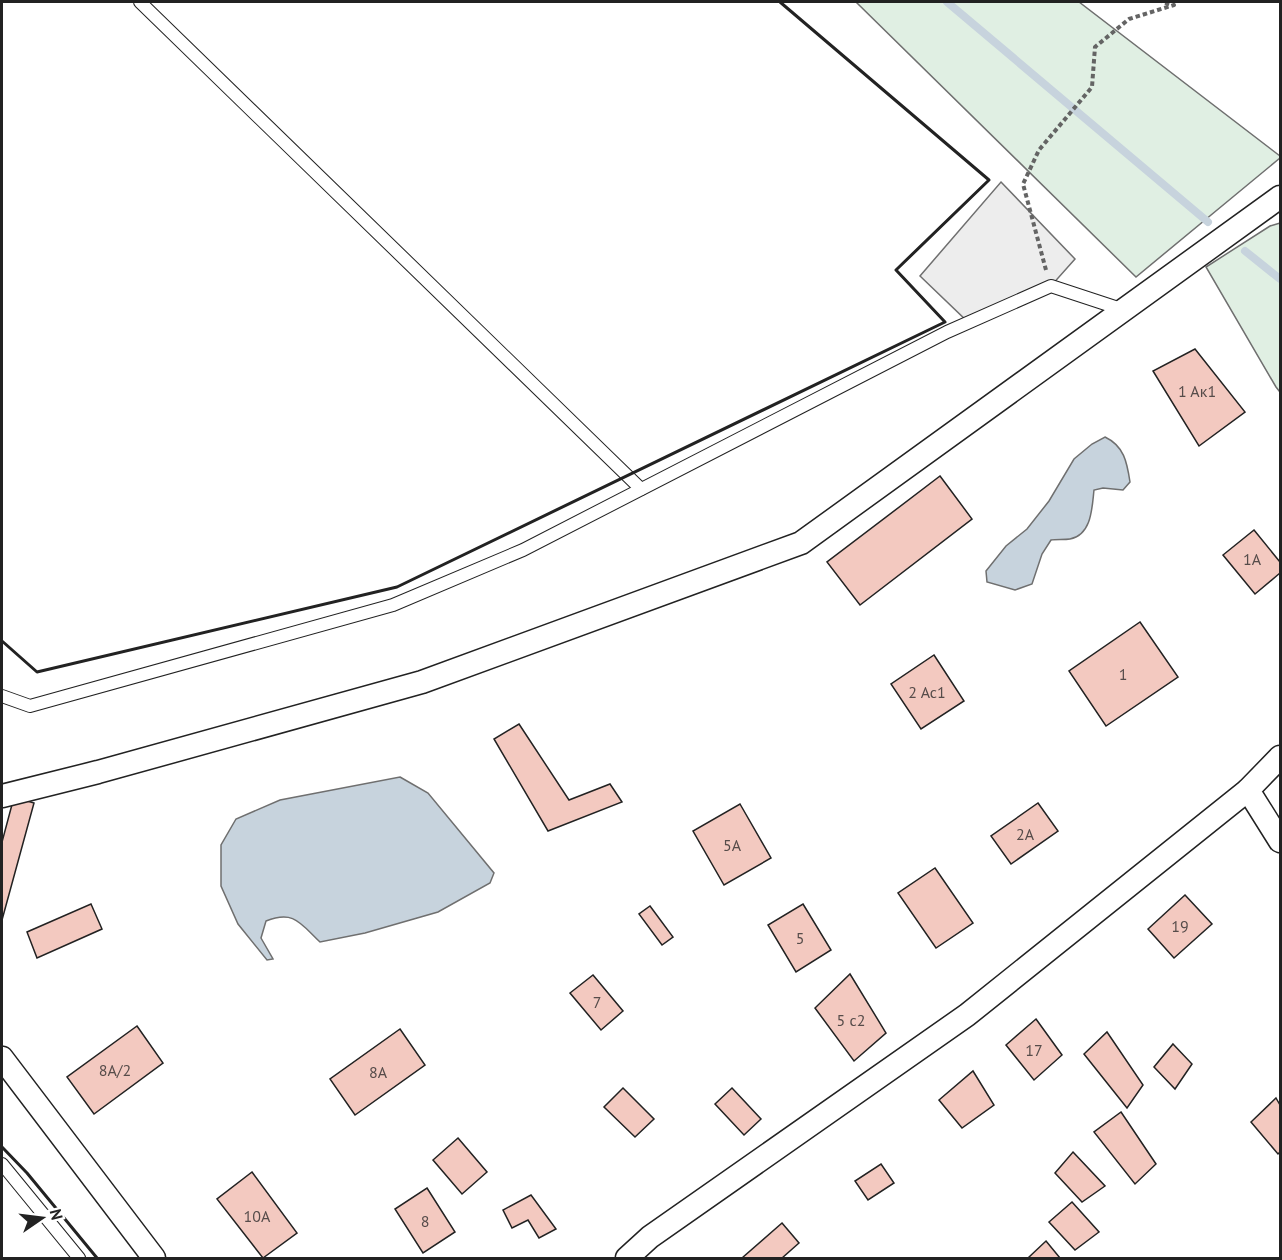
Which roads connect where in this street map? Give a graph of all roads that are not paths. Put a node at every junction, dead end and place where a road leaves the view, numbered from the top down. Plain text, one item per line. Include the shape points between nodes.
1 (140, 2) edge
2 (1281, 197) edge
3 (1124, 310) junction
4 (641, 489) junction
5 (2, 696) edge
6 (1281, 757) edge
7 (1248, 790) junction
8 (2, 796) edge
9 (1281, 841) edge
10 (2, 1058) edge
11 (2, 1164) edge
12 (79, 1258) edge
13 (154, 1258) edge
14 (627, 1258) edge

1 - 4 lane
2 - 3 street
3 - 4 lane via 1051,286 947,332
3 - 8 street via 801,543 422,682
4 - 5 lane via 523,550 393,605 30,706
6 - 7 street
7 - 9 street
7 - 14 street via 967,1015 650,1237
10 - 13 street
11 - 12 lane

